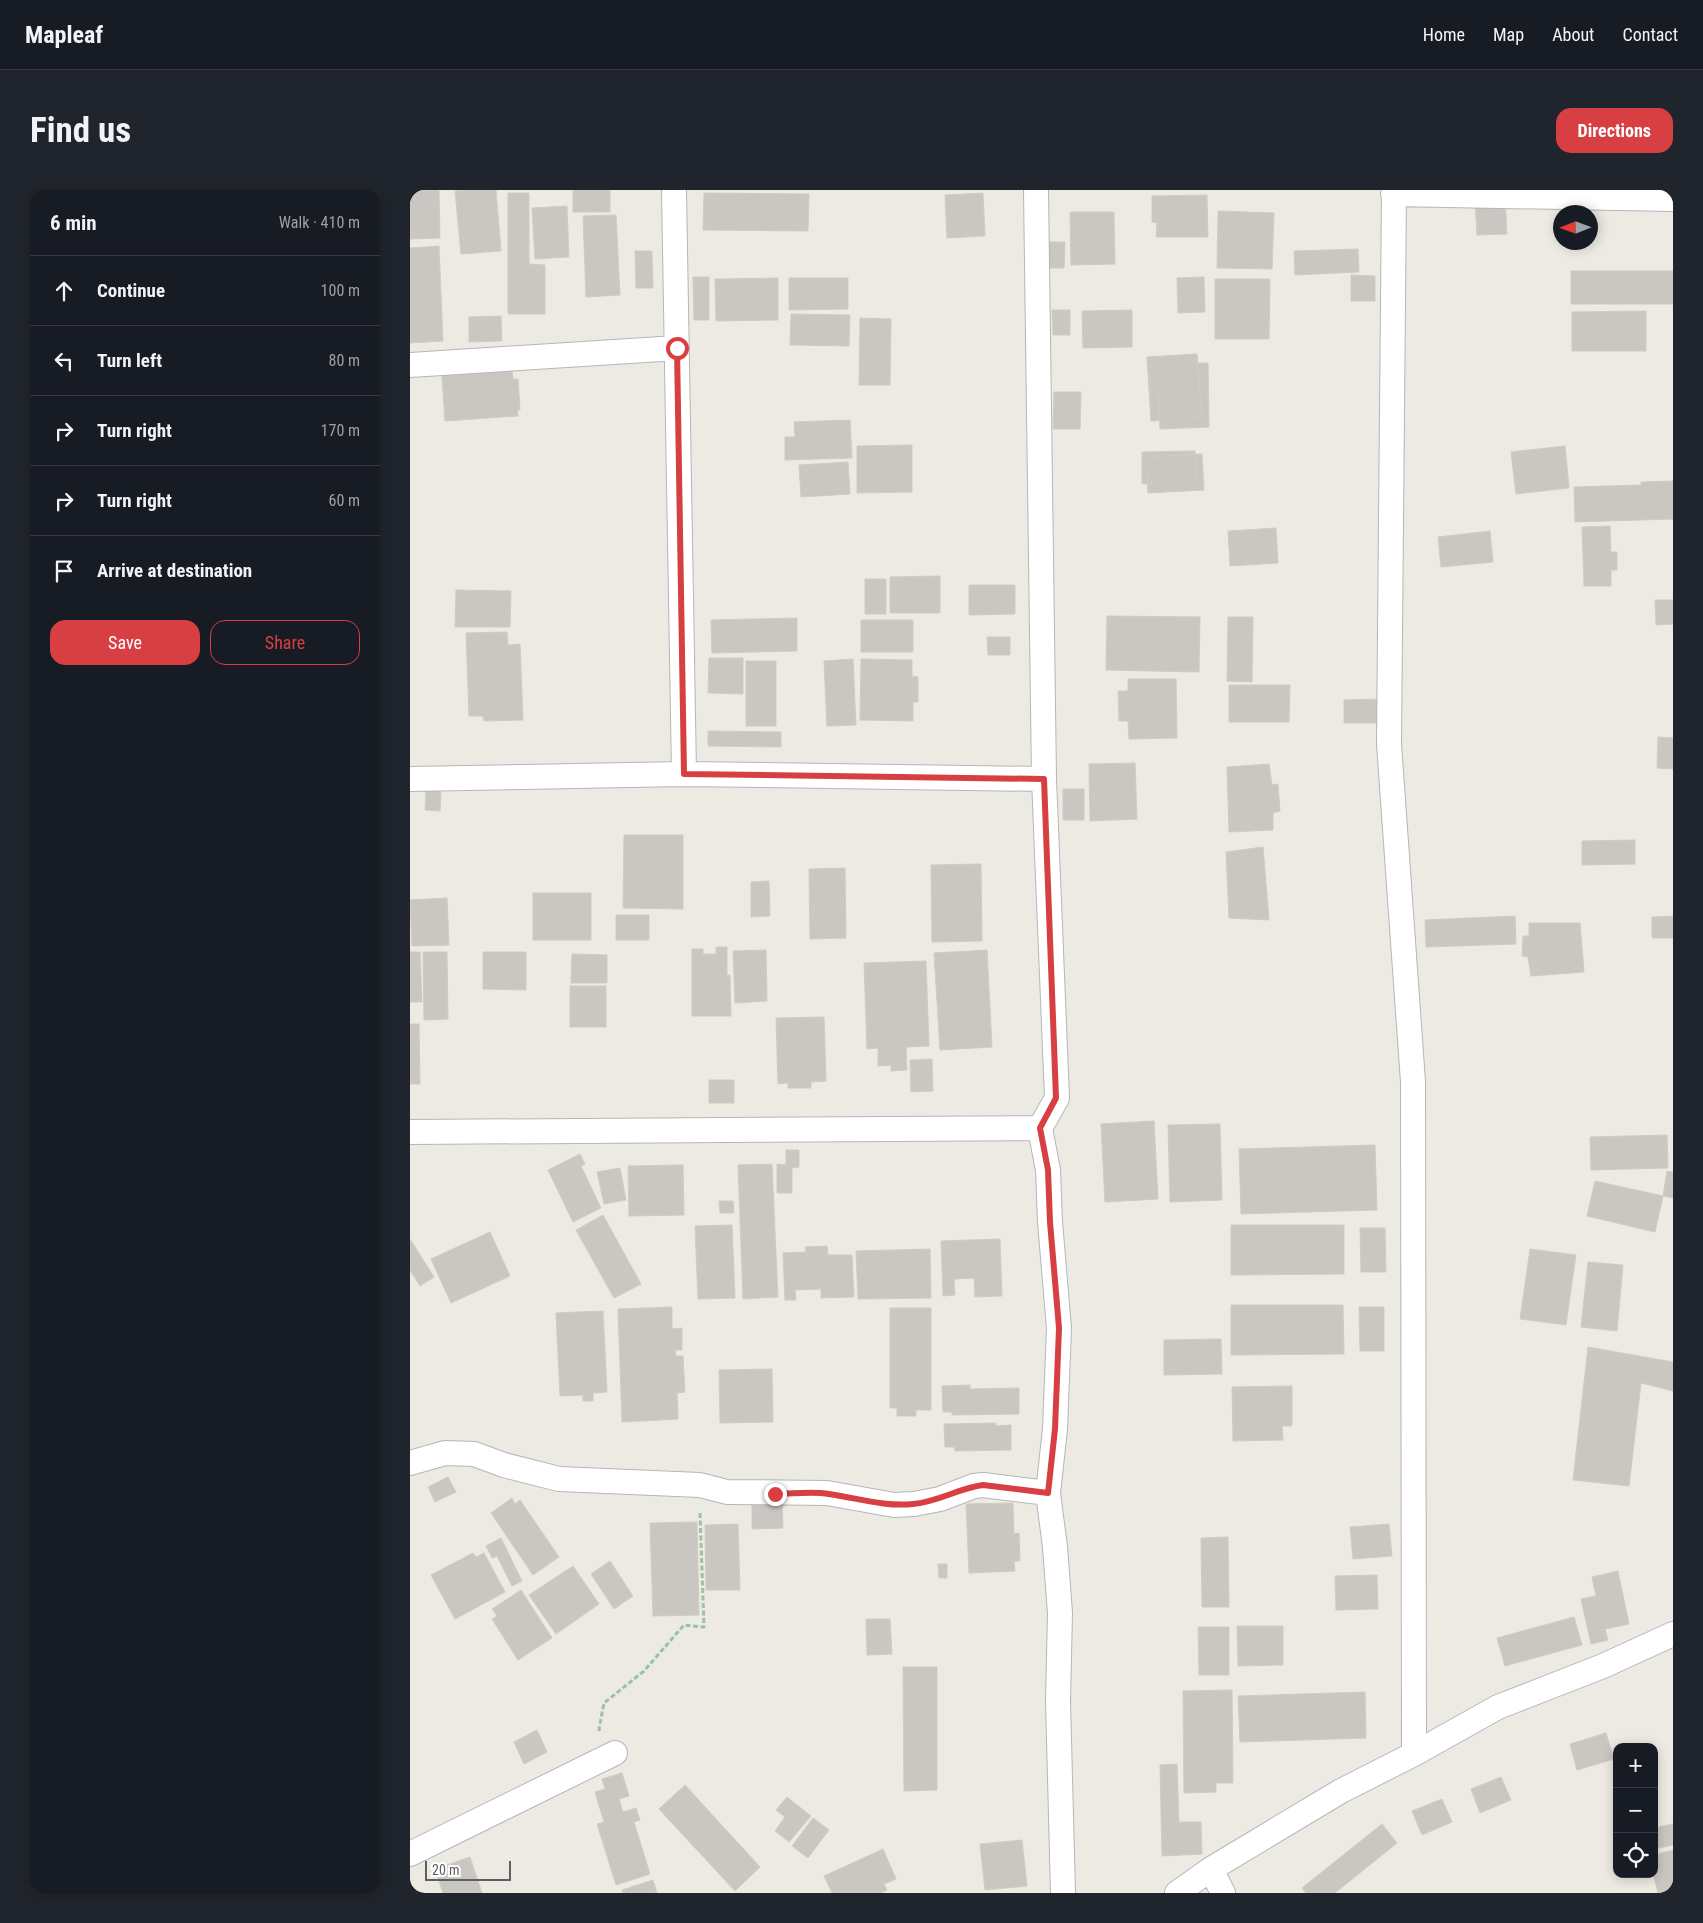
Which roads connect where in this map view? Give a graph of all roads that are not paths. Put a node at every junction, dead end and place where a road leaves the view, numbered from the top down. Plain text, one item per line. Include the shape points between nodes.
1 (674, 190) edge
2 (1036, 190) edge
3 (1394, 192) edge
4 (1673, 199) edge
5 (677, 348) junction
6 (410, 365) edge
7 (684, 774) junction
8 (410, 779) edge
9 (1044, 779) junction
10 (1040, 1128) junction
11 (410, 1132) edge
12 (410, 1463) edge
13 (1048, 1493) junction
14 (1673, 1634) edge
15 (615, 1752) road end
16 (1414, 1754) junction
17 (410, 1854) edge
18 (1211, 1869) junction
19 (1063, 1893) edge
20 (1177, 1893) edge
21 (1223, 1893) edge

1 - 5 street
2 - 9 street
3 - 4 street
3 - 16 street via 1389,744 1413,1082
5 - 6 street
5 - 7 street
7 - 8 street
7 - 9 street
9 - 10 street via 1056,1098
10 - 11 street
10 - 13 street via 1048,1170 1059,1328 1055,1429
12 - 13 street via 445,1453 474,1454 559,1479 700,1484 727,1492 826,1493 894,1505 940,1499 983,1485
13 - 19 street via 1060,1613 1058,1701
14 - 16 street via 1604,1666 1498,1707
15 - 17 street
16 - 18 street via 1341,1790
18 - 20 street
18 - 21 street

